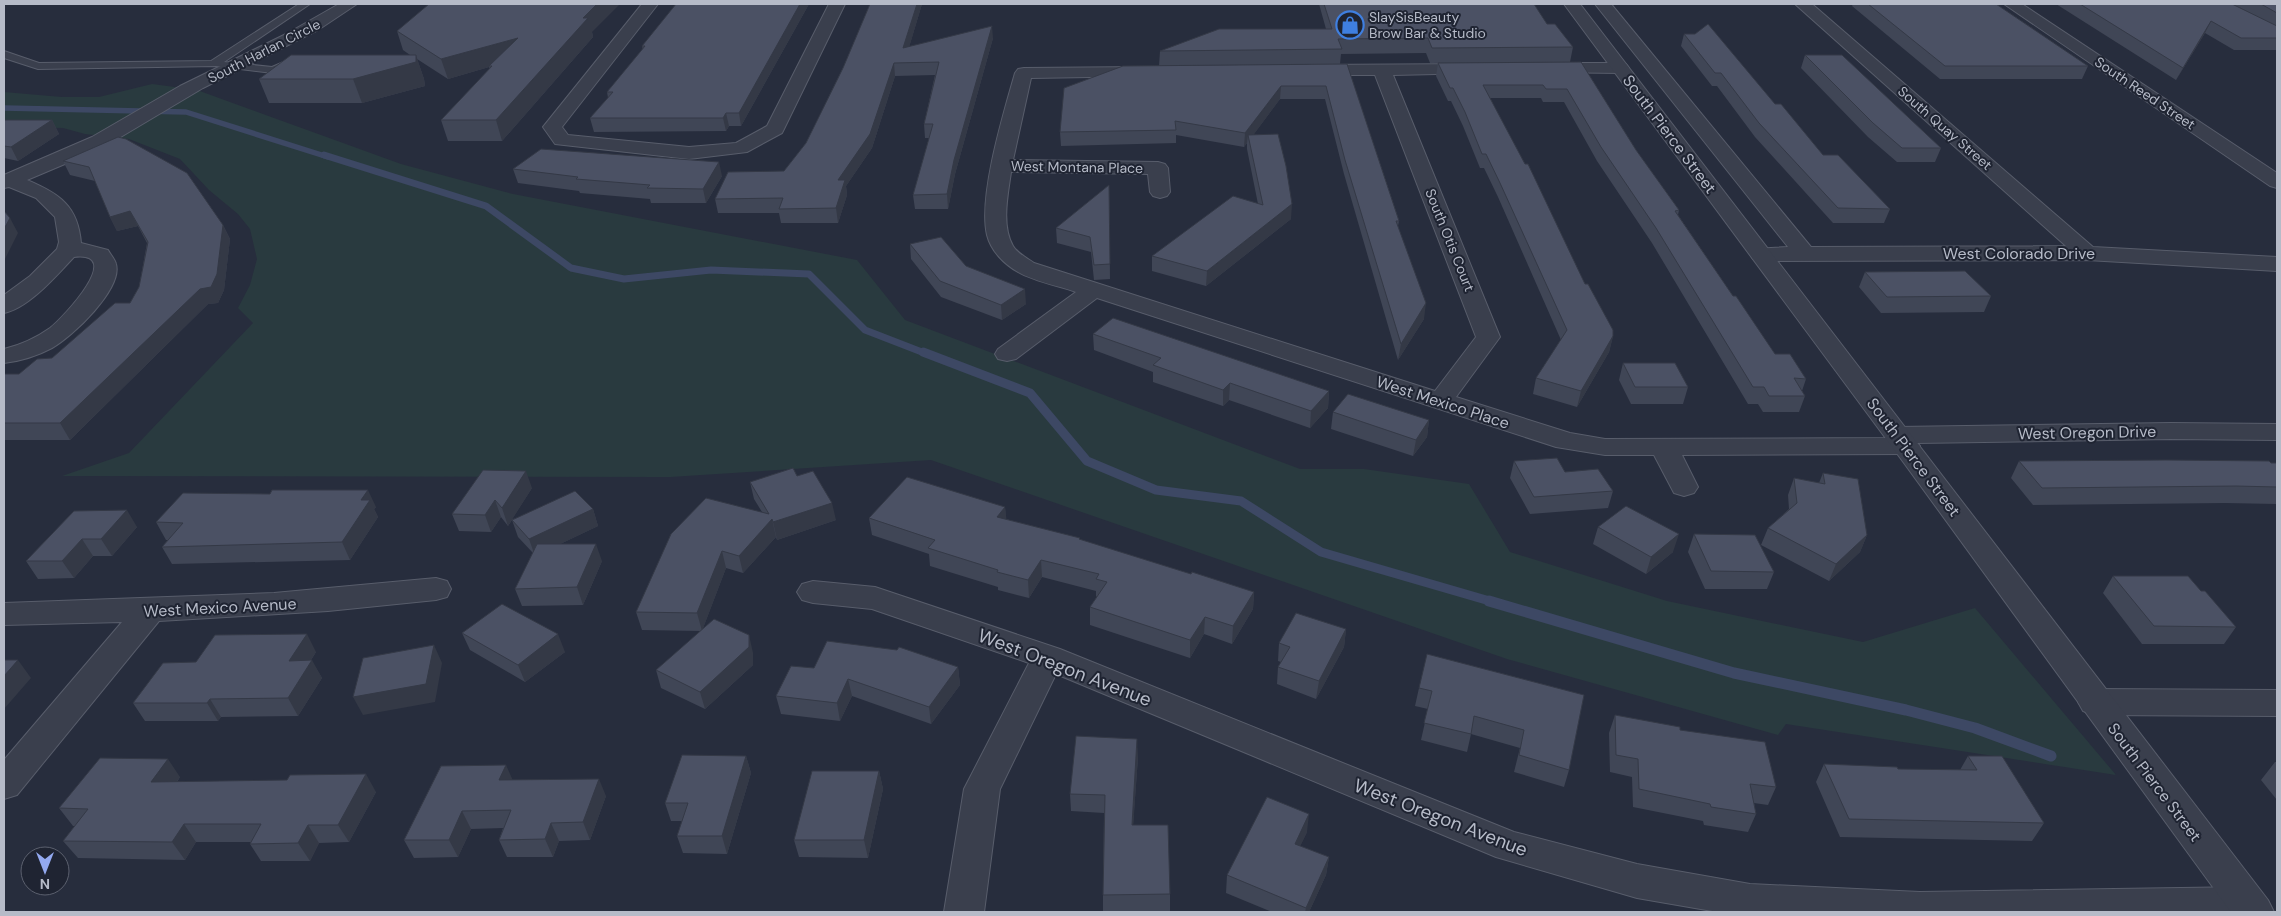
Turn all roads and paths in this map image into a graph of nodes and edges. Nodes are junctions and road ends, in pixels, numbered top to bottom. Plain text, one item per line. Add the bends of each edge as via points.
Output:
1 (305, 4) edge
2 (349, 4) edge
3 (650, 4) edge
4 (837, 4) edge
5 (1572, 4) edge
6 (1603, 4) edge
7 (1803, 4) edge
8 (2012, 4) edge
9 (4, 54) edge
10 (296, 60) edge
11 (213, 64) junction
12 (234, 67) junction
13 (1531, 68) edge
14 (1620, 68) junction
15 (1491, 69) edge
16 (1292, 70) edge
17 (1382, 70) junction
18 (1163, 72) edge
19 (1002, 166) junction
20 (7, 181) edge
21 (2277, 182) edge
22 (1160, 192) dead end
23 (68, 251) junction
24 (1804, 253) junction
25 (2087, 253) junction
26 (1761, 254) junction
27 (2277, 264) edge
28 (1093, 290) junction
29 (4, 306) edge
30 (1007, 354) dead end
31 (4, 356) edge
32 (1441, 400) junction
33 (2277, 432) edge
34 (1902, 440) junction
35 (1664, 447) junction
36 (1684, 487) dead end
37 (436, 589) dead end
38 (813, 592) dead end
39 (149, 611) junction
40 (4, 614) edge
41 (1048, 657) junction
42 (2095, 702) junction
43 (2277, 703) edge
44 (4, 785) edge
45 (2251, 908) edge
46 (964, 912) edge

1 - 11 lane
2 - 12 street, South Harlan Circle via 294,38
3 - 4 street via 552,127 562,140 689,153 740,148 775,130
5 - 14 street, South Pierce Street
6 - 24 street, South Pierce Street
7 - 25 street, South Quay Street
8 - 21 street, South Reed Street
9 - 11 lane via 38,66
10 - 12 lane via 273,70
11 - 12 lane
12 - 20 street, South Harlan Circle via 58,161
13 - 14 street
14 - 26 street, South Pierce Street
15 - 17 street
16 - 17 street
17 - 32 street, South Otis Court via 1488,337
18 - 19 street via 1024,73
19 - 22 street, West Montana Place via 1158,168
19 - 28 street, West Mexico Place via 996,227 1002,247 1026,268
20 - 23 street via 43,194 65,215 70,242
23 - 29 street via 38,281
23 - 31 street via 87,250 104,260 106,270 102,283 62,330 18,354
24 - 25 street, West Colorado Drive
24 - 26 street, West Colorado Drive
25 - 27 street, West Colorado Drive
26 - 34 street, South Pierce Street
28 - 30 street
28 - 32 street, West Mexico Place
32 - 35 street, West Mexico Place via 1566,441 1605,447
33 - 34 street, West Oregon Drive via 2171,431
34 - 35 street, West Mexico Place
34 - 42 street, South Pierce Street
35 - 36 street
37 - 39 street, West Mexico Avenue via 356,599
38 - 41 street, West Oregon Avenue via 875,598
39 - 40 street, West Mexico Avenue
39 - 44 street
41 - 45 street, West Oregon Avenue via 1509,846 1637,881 1750,901 1920,909
41 - 46 street via 982,788
42 - 43 street
42 - 45 street, South Pierce Street

